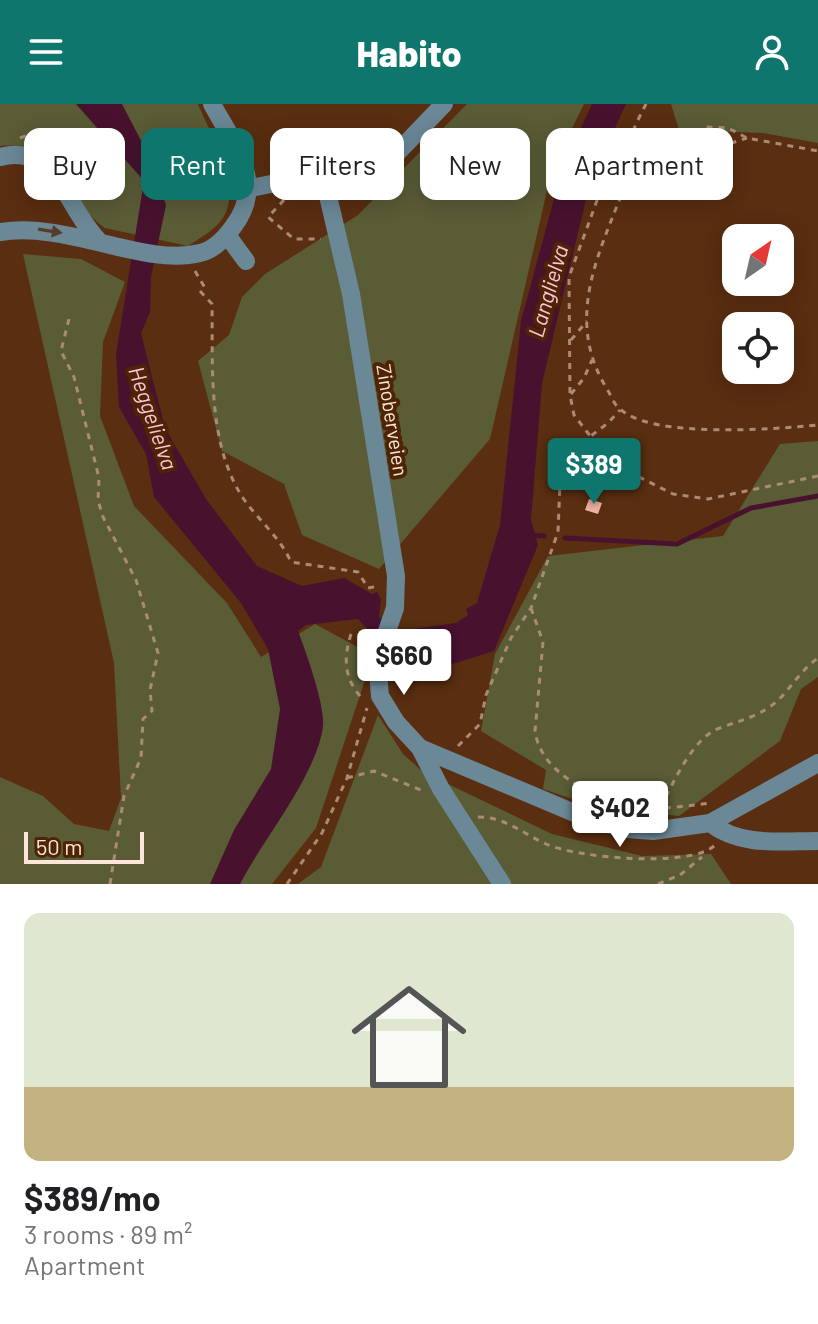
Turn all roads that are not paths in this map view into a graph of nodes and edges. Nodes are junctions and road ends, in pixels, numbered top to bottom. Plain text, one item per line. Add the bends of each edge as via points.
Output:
1 (212, 104) edge
2 (444, 104) edge
3 (228, 128) edge
4 (404, 143) edge
5 (5, 156) edge
6 (248, 200) edge
7 (329, 200) edge
8 (0, 232) edge
9 (227, 235) junction
10 (103, 242) junction
11 (246, 261) dead end
12 (428, 752) junction
13 (818, 763) edge
14 (716, 828) junction
15 (818, 841) edge
16 (502, 884) edge

1 - 3 street
2 - 4 street
5 - 10 street via 33,158 48,167 82,224
6 - 9 street
7 - 12 street, Zinoberveien via 396,576 395,608 376,669 380,696 396,722
8 -> 10 street via 43,230
9 - 10 street via 179,262
9 - 11 street
12 - 14 street via 560,809 628,829
12 - 16 street, Zinoberveien via 441,789
13 - 14 street via 733,810
14 - 15 street via 752,840

